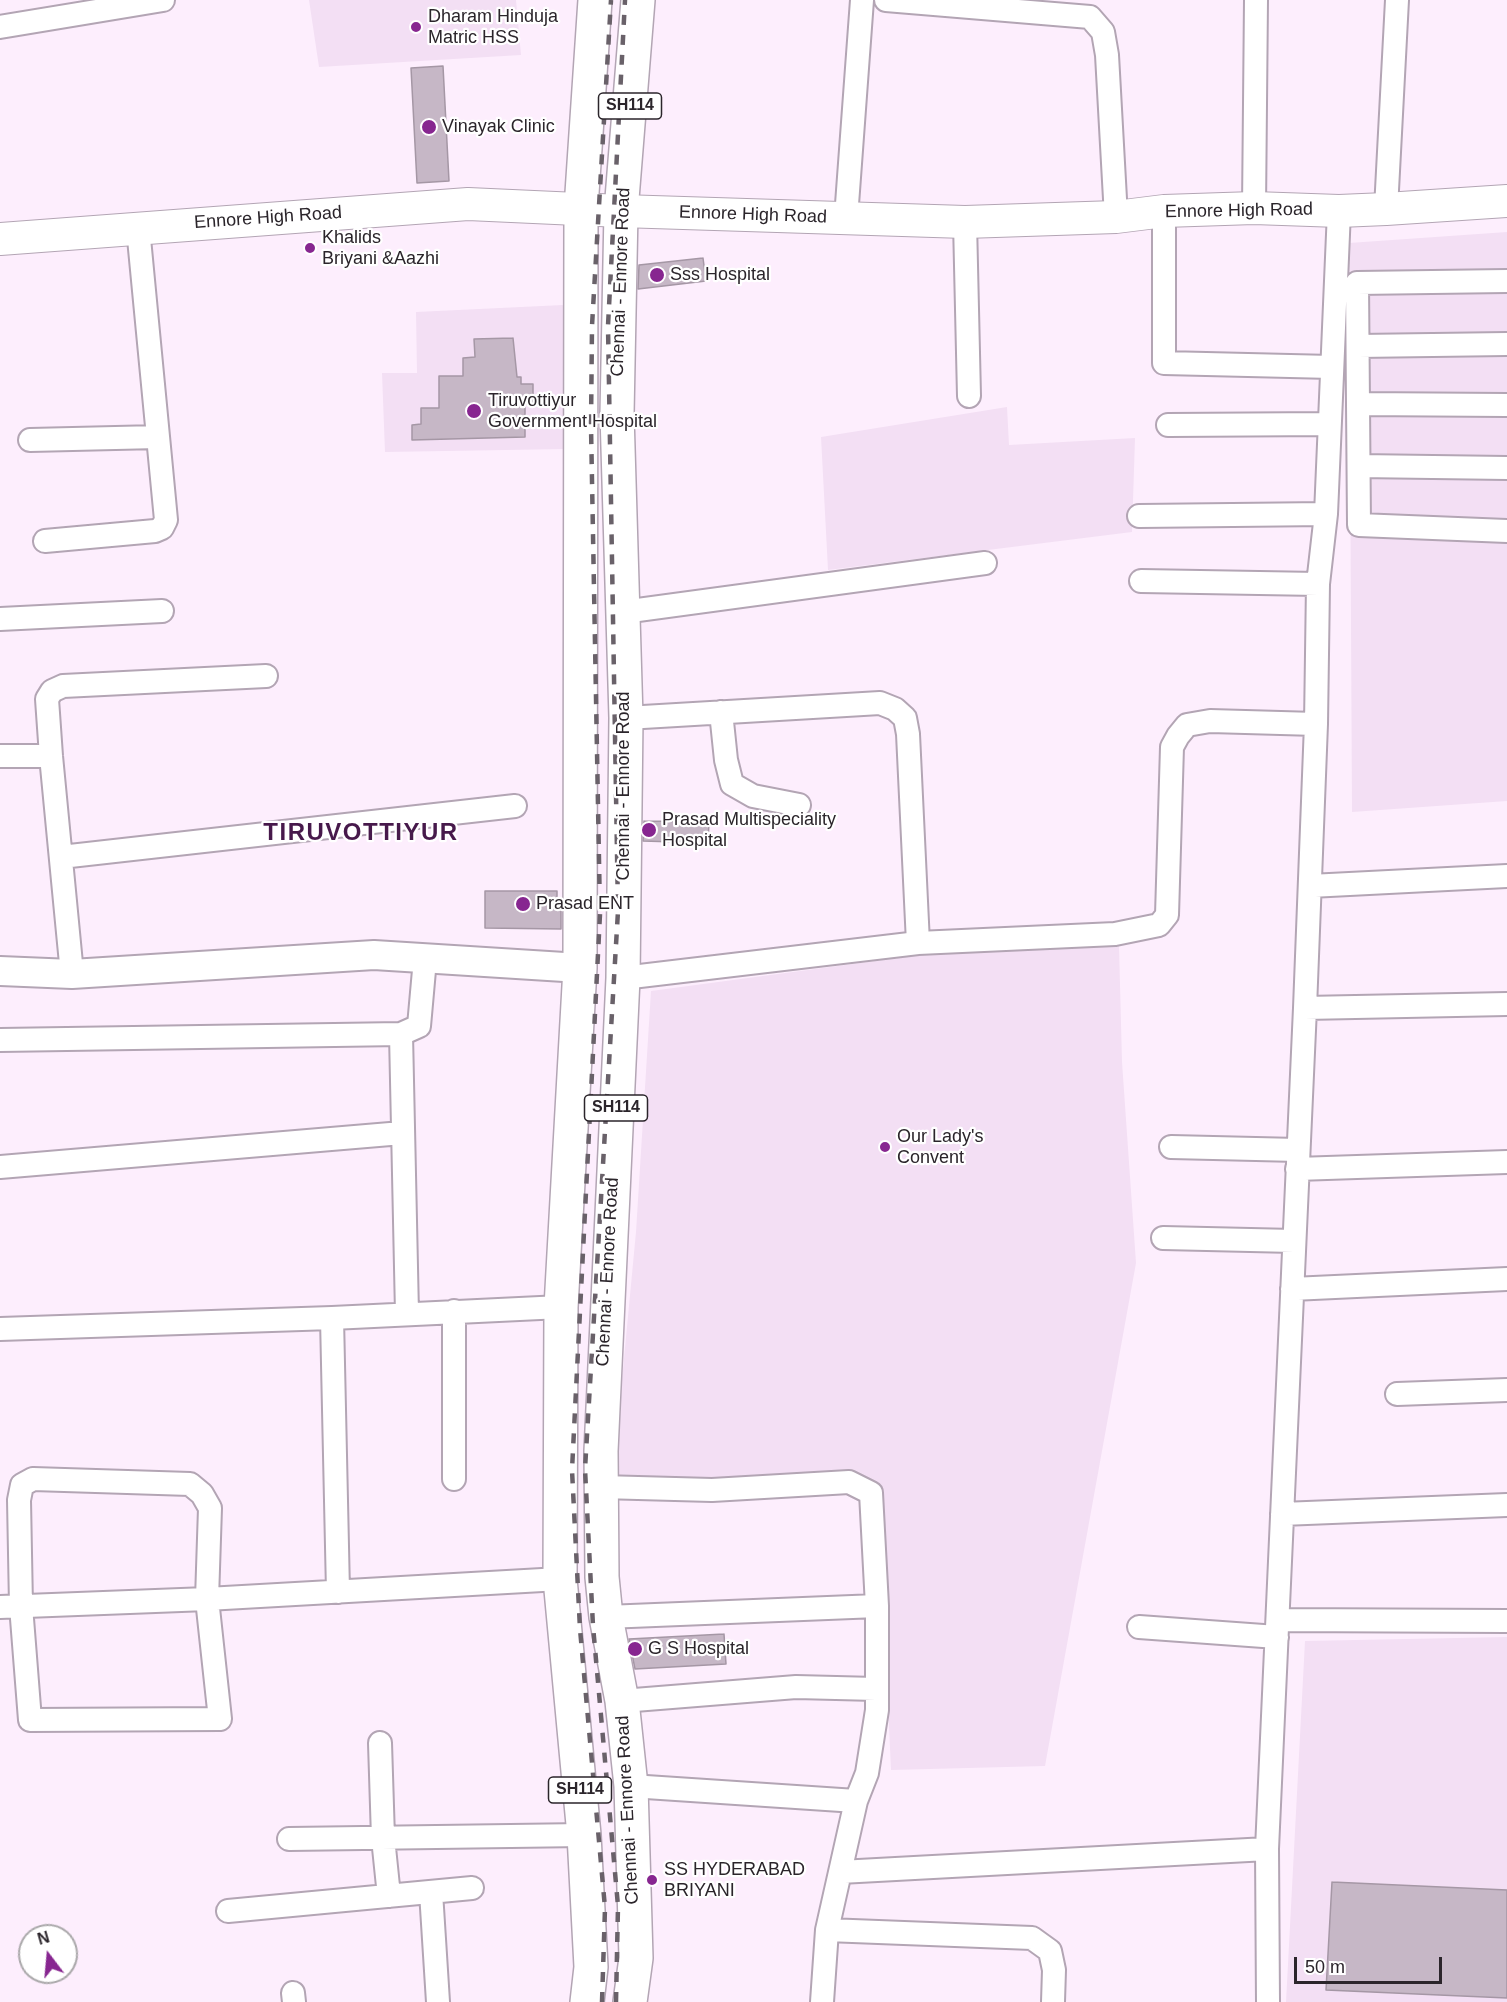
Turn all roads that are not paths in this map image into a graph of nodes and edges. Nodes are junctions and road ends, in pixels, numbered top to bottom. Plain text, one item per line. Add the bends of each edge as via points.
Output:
1 (163, 0) edge
2 (595, 0) edge
3 (638, 0) edge
4 (862, 0) edge
5 (886, 0) edge
6 (1256, 0) edge
7 (1397, 0) edge
8 (0, 27) edge
9 (1507, 201) edge
10 (581, 208) junction
11 (1254, 208) junction
12 (1386, 209) junction
13 (1339, 211) junction
14 (621, 212) junction
15 (1164, 212) junction
16 (1116, 217) junction
17 (846, 218) junction
18 (964, 222) junction
19 (138, 228) junction
20 (0, 239) edge
21 (1507, 281) edge
22 (1507, 344) edge
23 (1358, 346) junction
24 (1332, 367) junction
25 (969, 396) dead end
26 (1358, 404) junction
27 (1507, 405) edge
28 (1329, 424) junction
29 (1168, 425) dead end
30 (158, 437) junction
31 (30, 440) dead end
32 (1359, 466) junction
33 (1507, 468) edge
34 (1326, 514) junction
35 (1139, 516) dead end
36 (1507, 531) edge
37 (45, 541) dead end
38 (985, 563) dead end
39 (1141, 581) dead end
40 (1318, 584) junction
41 (162, 611) dead end
42 (623, 612) junction
43 (0, 619) edge
44 (266, 676) dead end
45 (721, 712) junction
46 (626, 718) junction
47 (1316, 724) junction
48 (0, 756) edge
49 (51, 756) junction
50 (799, 805) dead end
51 (515, 806) dead end
52 (61, 857) junction
53 (1507, 876) edge
54 (1310, 886) junction
55 (918, 943) junction
56 (425, 958) junction
57 (580, 968) junction
58 (0, 971) edge
59 (72, 974) junction
60 (622, 978) junction
61 (1507, 1004) edge
62 (1305, 1008) junction
63 (401, 1034) junction
64 (0, 1040) edge
65 (402, 1132) junction
66 (1171, 1147) dead end
67 (1298, 1159) junction
68 (1507, 1162) edge
69 (0, 1167) edge
70 (1163, 1238) dead end
71 (1294, 1242) junction
72 (1507, 1279) edge
73 (1292, 1289) junction
74 (561, 1307) junction
75 (454, 1311) junction
76 (407, 1314) junction
77 (332, 1318) junction
78 (0, 1329) edge
79 (1507, 1390) edge
80 (1397, 1394) dead end
81 (454, 1479) dead end
82 (602, 1497) junction
83 (1507, 1505) edge
84 (561, 1506) junction
85 (1282, 1514) junction
86 (560, 1579) junction
87 (338, 1592) junction
88 (207, 1599) junction
89 (877, 1606) junction
90 (11, 1607) edge
91 (606, 1617) junction
92 (1507, 1621) edge
93 (1139, 1627) dead end
94 (1278, 1628) junction
95 (876, 1689) junction
96 (622, 1701) junction
97 (380, 1743) dead end
98 (631, 1785) junction
99 (856, 1801) junction
100 (584, 1835) junction
101 (383, 1838) junction
102 (289, 1839) dead end
103 (1267, 1849) junction
104 (840, 1872) junction
105 (472, 1888) dead end
106 (431, 1892) junction
107 (388, 1896) junction
108 (228, 1911) dead end
109 (826, 1930) junction
110 (438, 2002) edge
111 (587, 2002) edge
112 (630, 2002) edge
113 (822, 2002) edge
114 (1053, 2002) edge
115 (1268, 2002) edge

1 - 8 street
2 - 10 main road, Chennai - Ennore Road / SH114
3 - 14 main road, Chennai - Ennore Road / SH114
4 - 17 street
5 - 16 street via 1090,16 1103,33 1107,55
6 - 11 street
7 - 12 street
9 - 12 main road, Ennore High Road
10 - 14 main road, Ennore High Road
10 - 19 main road, Ennore High Road via 468,204
10 - 57 main road, Chennai - Ennore Road / SH114
11 - 13 main road, Ennore High Road
11 - 15 main road, Ennore High Road
12 - 13 main road, Ennore High Road
13 - 24 street
14 - 17 main road, Ennore High Road
14 - 42 main road, Chennai - Ennore Road / SH114 via 617,414
15 - 16 main road, Ennore High Road
15 - 24 street via 1164,363
16 - 18 main road, Ennore High Road
17 - 18 main road, Ennore High Road
18 - 25 street
19 - 20 main road, Ennore High Road
19 - 30 street
21 - 23 street via 1357,283
22 - 23 street
23 - 26 street
24 - 28 street
26 - 27 street
26 - 32 street
28 - 29 street
28 - 34 street
30 - 31 street
30 - 37 street via 166,520 162,528
32 - 33 street
32 - 36 street via 1359,525
34 - 35 street
34 - 40 street
38 - 42 street
39 - 40 street
40 - 47 street
41 - 43 street
42 - 46 main road, Chennai - Ennore Road / SH114
44 - 49 street via 63,687 52,691 47,699
45 - 46 street
45 - 50 street via 732,783 753,796
45 - 55 street via 880,703 905,718 909,734
46 - 60 main road, Chennai - Ennore Road / SH114
47 - 54 street
47 - 55 street via 1210,721 1187,725 1178,736 1172,747 1167,915 1159,925 1115,934
48 - 49 street
49 - 52 street
51 - 52 street
52 - 59 street
53 - 54 street
54 - 62 street
55 - 60 street
56 - 57 street
56 - 59 street via 374,956
56 - 63 street via 419,1026
57 - 74 main road, Chennai - Ennore Road / SH114
58 - 59 street
60 - 82 main road, Chennai - Ennore Road / SH114 via 606,1301
61 - 62 street
62 - 67 street
63 - 64 street
63 - 65 street
65 - 69 street
65 - 76 street
66 - 67 street
67 - 68 street
67 - 71 street
70 - 71 street
71 - 73 street
72 - 73 street
73 - 85 street
74 - 75 street
74 - 84 main road, Chennai - Ennore Road / SH114
75 - 76 street
75 - 81 street
76 - 77 street
77 - 78 street
77 - 87 street
79 - 80 street
82 - 84 main road
82 - 89 street via 849,1482 871,1493
82 - 91 main road, Chennai - Ennore Road / SH114
83 - 85 street
84 - 86 main road, Chennai - Ennore Road / SH114
85 - 94 street
86 - 87 street
86 - 100 main road, Chennai - Ennore Road / SH114
87 - 88 street
88 - 90 street
88 - 90 street via 210,1508 190,1484 33,1479 22,1485 19,1500
88 - 90 street via 220,1719 30,1720
89 - 91 street
89 - 95 street
91 - 96 main road, Chennai - Ennore Road / SH114
92 - 94 street
93 - 94 street
94 - 103 street
95 - 96 street via 796,1687
95 - 99 street via 877,1710 867,1773
96 - 98 main road, Chennai - Ennore Road / SH114
97 - 101 street
98 - 99 street
98 - 112 main road, Chennai - Ennore Road / SH114 via 636,1958
99 - 104 street
100 - 101 street
100 - 111 main road, Chennai - Ennore Road / SH114 via 591,1967
101 - 102 street
101 - 107 street
103 - 104 street
103 - 115 street
104 - 109 street
105 - 106 street
106 - 107 street
106 - 110 street
107 - 108 street
109 - 113 street
109 - 114 street via 1032,1938 1050,1951

